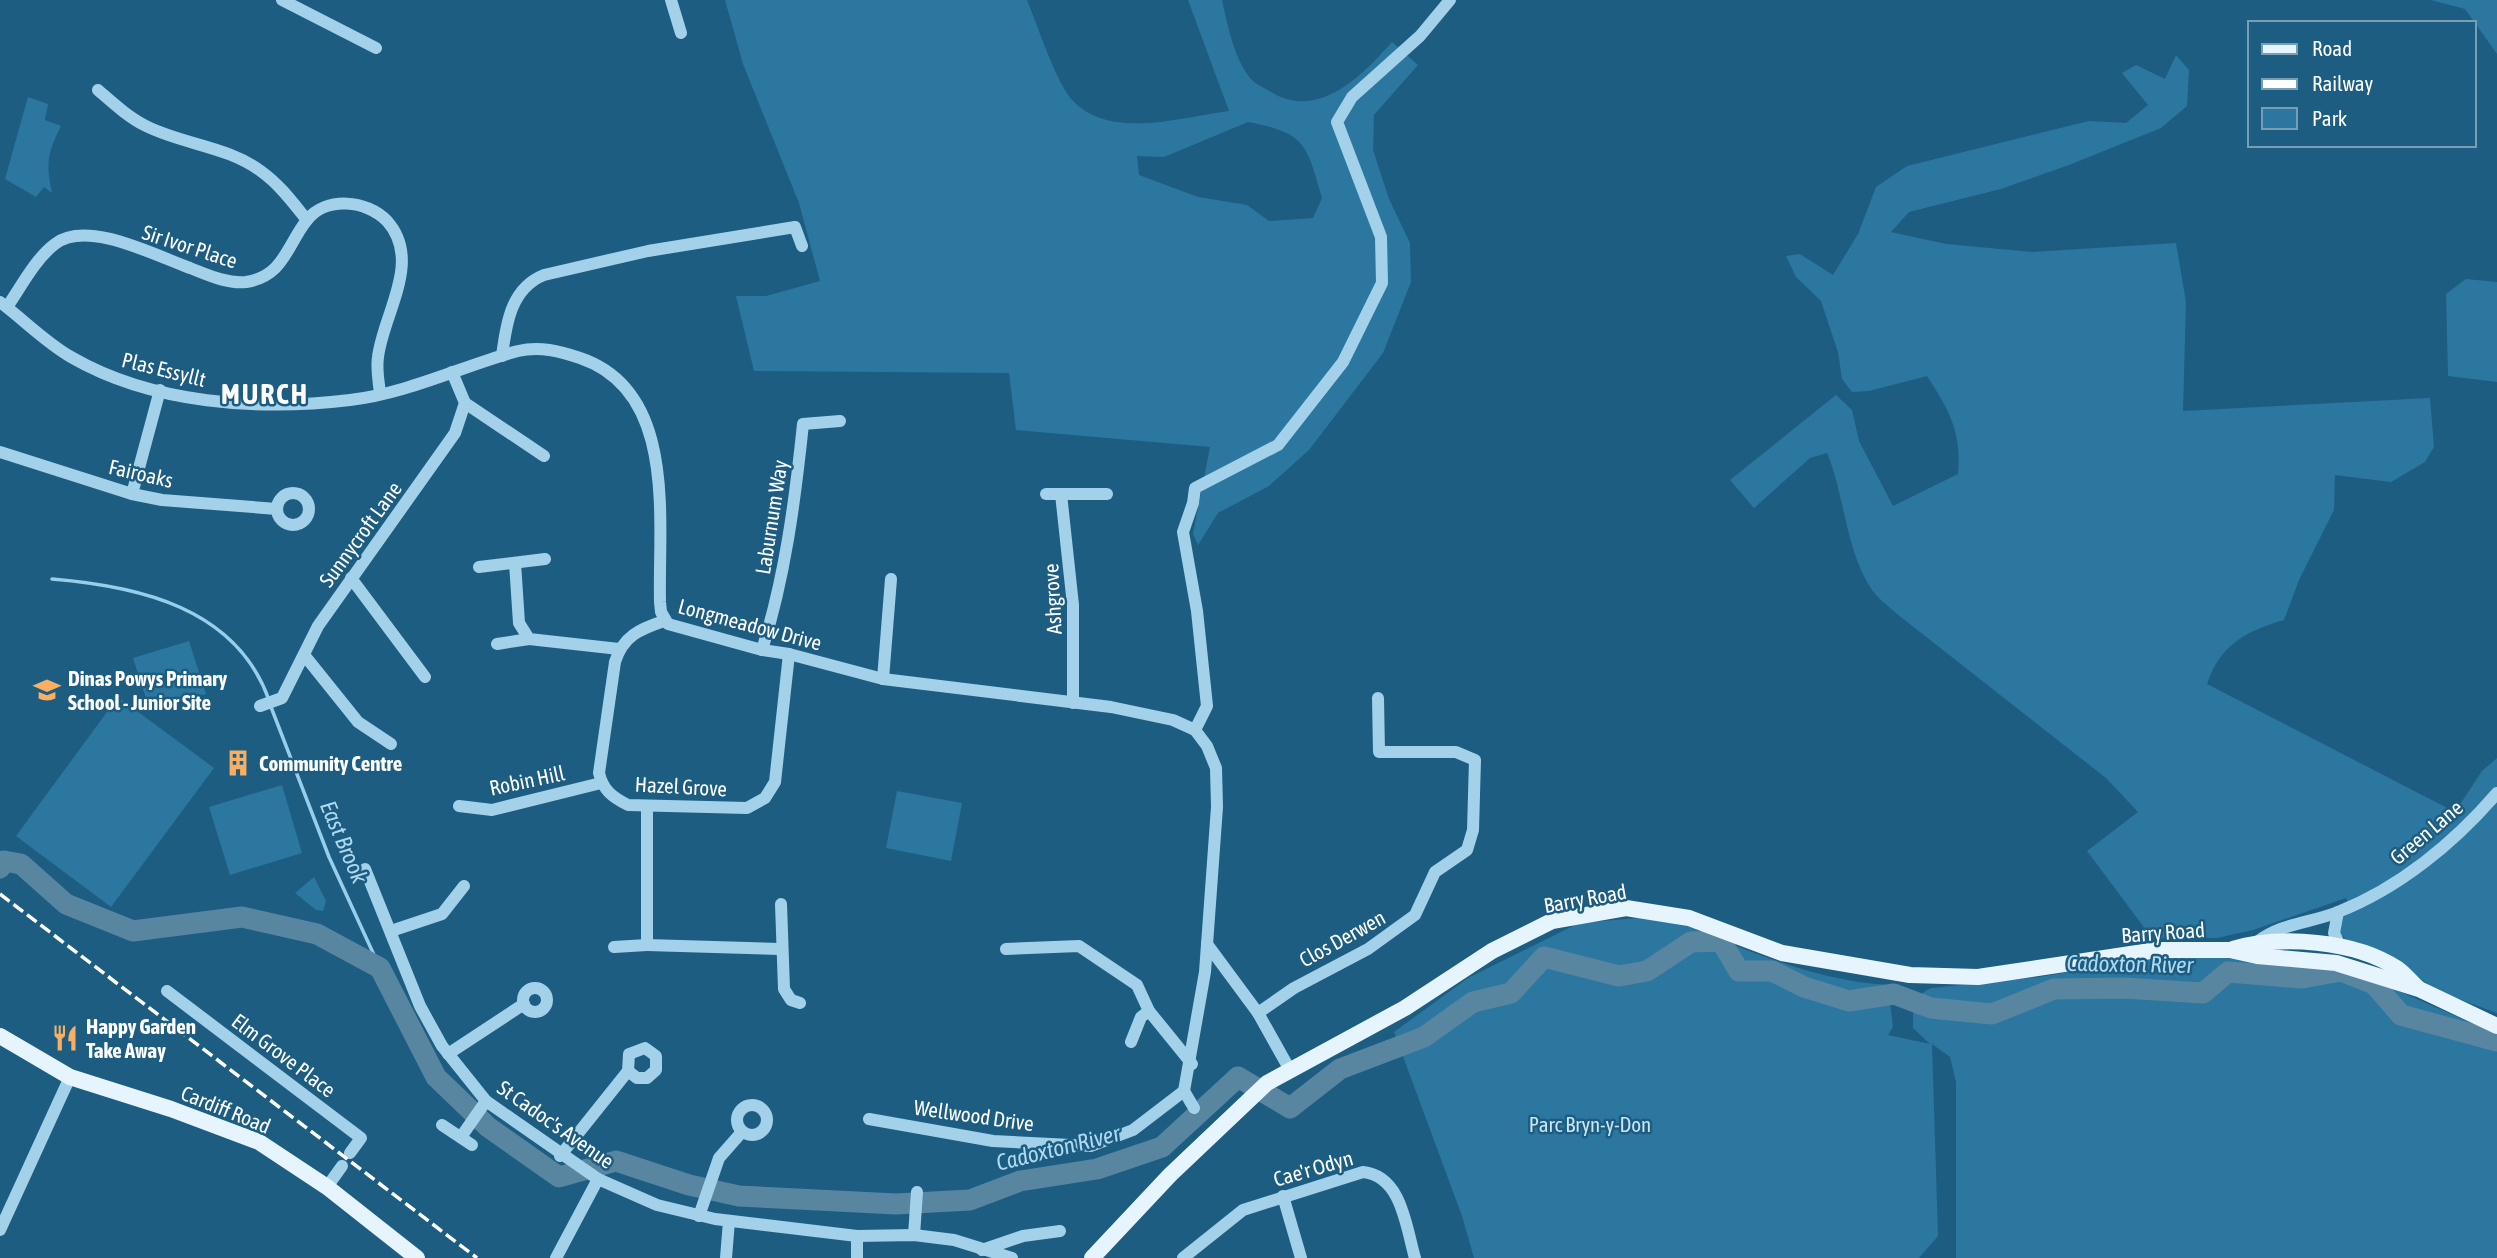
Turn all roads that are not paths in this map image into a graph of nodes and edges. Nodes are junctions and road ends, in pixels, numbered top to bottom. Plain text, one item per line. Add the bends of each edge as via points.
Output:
1 (282, 0) edge
2 (671, 0) edge
3 (1450, 0) edge
4 (681, 33) dead end
5 (376, 48) dead end
6 (98, 90) dead end
7 (307, 220) junction
8 (802, 246) dead end
9 (3, 304) edge
10 (502, 356) junction
11 (452, 372) junction
12 (160, 390) junction
13 (380, 394) junction
14 (465, 403) junction
15 (840, 421) dead end
16 (0, 452) edge
17 (544, 456) dead end
18 (132, 494) junction
19 (1046, 494) dead end
20 (1061, 494) junction
21 (1107, 494) dead end
22 (277, 509) dead end
23 (545, 559) dead end
24 (515, 563) junction
25 (479, 567) dead end
26 (351, 578) junction
27 (891, 579) dead end
28 (664, 621) junction
29 (528, 639) junction
30 (497, 644) dead end
31 (619, 649) junction
32 (762, 650) junction
33 (789, 654) junction
34 (305, 656) junction
35 (425, 677) dead end
36 (883, 679) junction
37 (1378, 698) dead end
38 (1073, 703) junction
39 (260, 706) dead end
40 (1195, 730) junction
41 (391, 744) dead end
42 (601, 783) junction
43 (2497, 793) edge
44 (459, 806) dead end
45 (647, 807) junction
46 (365, 869) dead end
47 (464, 886) dead end
48 (781, 904) dead end
49 (2338, 912) junction
50 (2299, 922) junction
51 (391, 931) junction
52 (2257, 942) junction
53 (2298, 942) junction
54 (1207, 944) junction
55 (647, 945) junction
56 (614, 947) dead end
57 (2341, 948) junction
58 (780, 949) junction
59 (1006, 949) dead end
60 (2230, 950) junction
61 (2307, 959) junction
62 (2419, 989) junction
63 (167, 991) dead end
64 (800, 1003) dead end
65 (524, 1004) dead end
66 (1149, 1011) junction
67 (1258, 1013) junction
68 (2497, 1026) edge
69 (0, 1035) edge
70 (1131, 1042) dead end
71 (448, 1054) junction
72 (1192, 1064) junction
73 (1290, 1069) junction
74 (628, 1071) dead end
75 (70, 1077) junction
76 (1185, 1091) junction
77 (482, 1106) junction
78 (1194, 1108) dead end
79 (869, 1119) dead end
80 (442, 1125) dead end
81 (741, 1133) dead end
82 (461, 1137) junction
83 (472, 1145) dead end
84 (350, 1153) dead end
85 (560, 1156) junction
86 (342, 1166) dead end
87 (598, 1180) junction
88 (327, 1187) junction
89 (917, 1192) dead end
90 (1283, 1196) junction
91 (699, 1216) junction
92 (729, 1221) junction
93 (1, 1222) edge
94 (1060, 1231) dead end
95 (914, 1235) junction
96 (857, 1236) junction
97 (981, 1254) edge
98 (417, 1258) edge
99 (556, 1258) edge
100 (726, 1258) edge
101 (857, 1258) edge
102 (1012, 1258) edge
103 (1093, 1258) edge
104 (1183, 1258) edge
105 (1301, 1258) edge
106 (1415, 1258) edge

1 - 5 street
2 - 4 street
3 - 40 street via 1420,36 1352,97 1337,122 1381,237 1382,283 1343,362 1278,445 1195,488 1183,541 1206,673 1207,706
6 - 7 street via 146,126 228,153 262,172
7 - 9 street, Sir Ivor Place via 280,266 260,278 236,282 100,236 76,236 52,247
7 - 13 street via 323,209 350,203 380,215 396,234 401,246 400,277 378,357
8 - 10 street via 795,227 648,251 544,275 516,298
9 - 12 street, Plas Essyllt via 74,359
10 - 11 street, Plas Essyllt
10 - 28 street, Longmeadow Drive via 551,349 577,357 613,377 636,403 656,454
11 - 13 street, Plas Essyllt
11 - 14 street
12 - 13 street, Plas Essyllt via 211,401 268,405
12 - 18 street
14 - 17 street
14 - 26 street, Sunnycroft Lane via 455,433
15 - 32 street, Laburnum Way via 803,424 779,591
16 - 18 street, Fairoaks
18 - 22 street, Fairoaks
19 - 20 street
20 - 21 street
20 - 38 street, Ashgrove via 1073,605
23 - 24 street
24 - 25 street
24 - 29 street via 519,623
26 - 34 street, Sunnycroft Lane via 318,626
26 - 35 street
27 - 36 street
28 - 31 street via 638,631
28 - 32 street, Longmeadow Drive
29 - 30 street
29 - 31 street
31 - 42 street via 600,762
32 - 33 street, Longmeadow Drive
33 - 36 street, Longmeadow Drive
33 - 45 street, Hazel Grove via 775,782 765,798 747,808
34 - 39 street, Sunnycroft Lane via 282,698
34 - 41 street via 358,723
36 - 38 street, Longmeadow Drive
37 - 67 street, Clos Derwen via 1379,752 1456,752 1475,760 1473,830 1466,850 1435,872 1415,915 1400,929
38 - 40 street, Longmeadow Drive via 1173,720
40 - 54 street via 1212,755 1217,786
42 - 44 street, Robin Hill via 492,810
42 - 45 street, Hazel Grove via 615,799
43 - 49 street, Green Lane via 2412,872
45 - 55 street
46 - 51 street, St Cadoc's Avenue
47 - 51 street via 442,914
48 - 58 street
49 - 50 street, Green Lane
49 - 57 street via 2334,933
50 - 52 street, Green Lane
50 - 53 street
51 - 71 street, St Cadoc's Avenue via 429,1025
52 - 53 main road, Barry Road
52 - 60 main road, Barry Road
53 - 57 main road, Barry Road
53 - 61 street
54 - 67 street
54 - 72 street
55 - 56 street
55 - 58 street
57 - 62 main road, Barry Road via 2398,969
58 - 64 street via 784,992
59 - 66 street via 1079,946 1137,985
60 - 61 main road, Barry Road
60 - 73 main road, Barry Road via 2157,950 1978,977 1910,975 1782,953 1689,918 1626,908 1552,920 1492,950 1405,1008
61 - 62 main road, Barry Road via 2336,963
62 - 68 main road, Barry Road
63 - 84 street, Elm Grove Place via 361,1138
65 - 71 street
66 - 70 street via 1141,1017
66 - 72 street
67 - 73 street
69 - 75 main road, Cardiff Road
71 - 77 street, St Cadoc's Avenue
72 - 76 street
73 - 103 main road, Barry Road via 1252,1096
74 - 85 street
75 - 88 main road, Cardiff Road via 258,1142
75 - 93 street
76 - 78 street
76 - 79 street, Wellwood Drive via 1133,1130 1091,1146 993,1141
77 - 82 street
77 - 85 street, St Cadoc's Avenue
80 - 82 street
81 - 91 street via 719,1158
82 - 83 street
85 - 87 street, St Cadoc's Avenue
86 - 88 street
87 - 91 street, St Cadoc's Avenue via 657,1205
87 - 99 street
88 - 98 main road, Cardiff Road
89 - 95 street
90 - 104 street, Cae'r Odyn via 1238,1213
90 - 105 street
90 - 106 street, Cae'r Odyn via 1353,1173 1381,1177 1394,1190
91 - 92 street, St Cadoc's Avenue
92 - 96 street, St Cadoc's Avenue
92 - 100 street
94 - 97 street via 1023,1236
95 - 96 street, St Cadoc's Avenue
95 - 97 street, St Cadoc's Avenue via 954,1240
96 - 101 street
97 - 102 street, St Cadoc's Avenue

